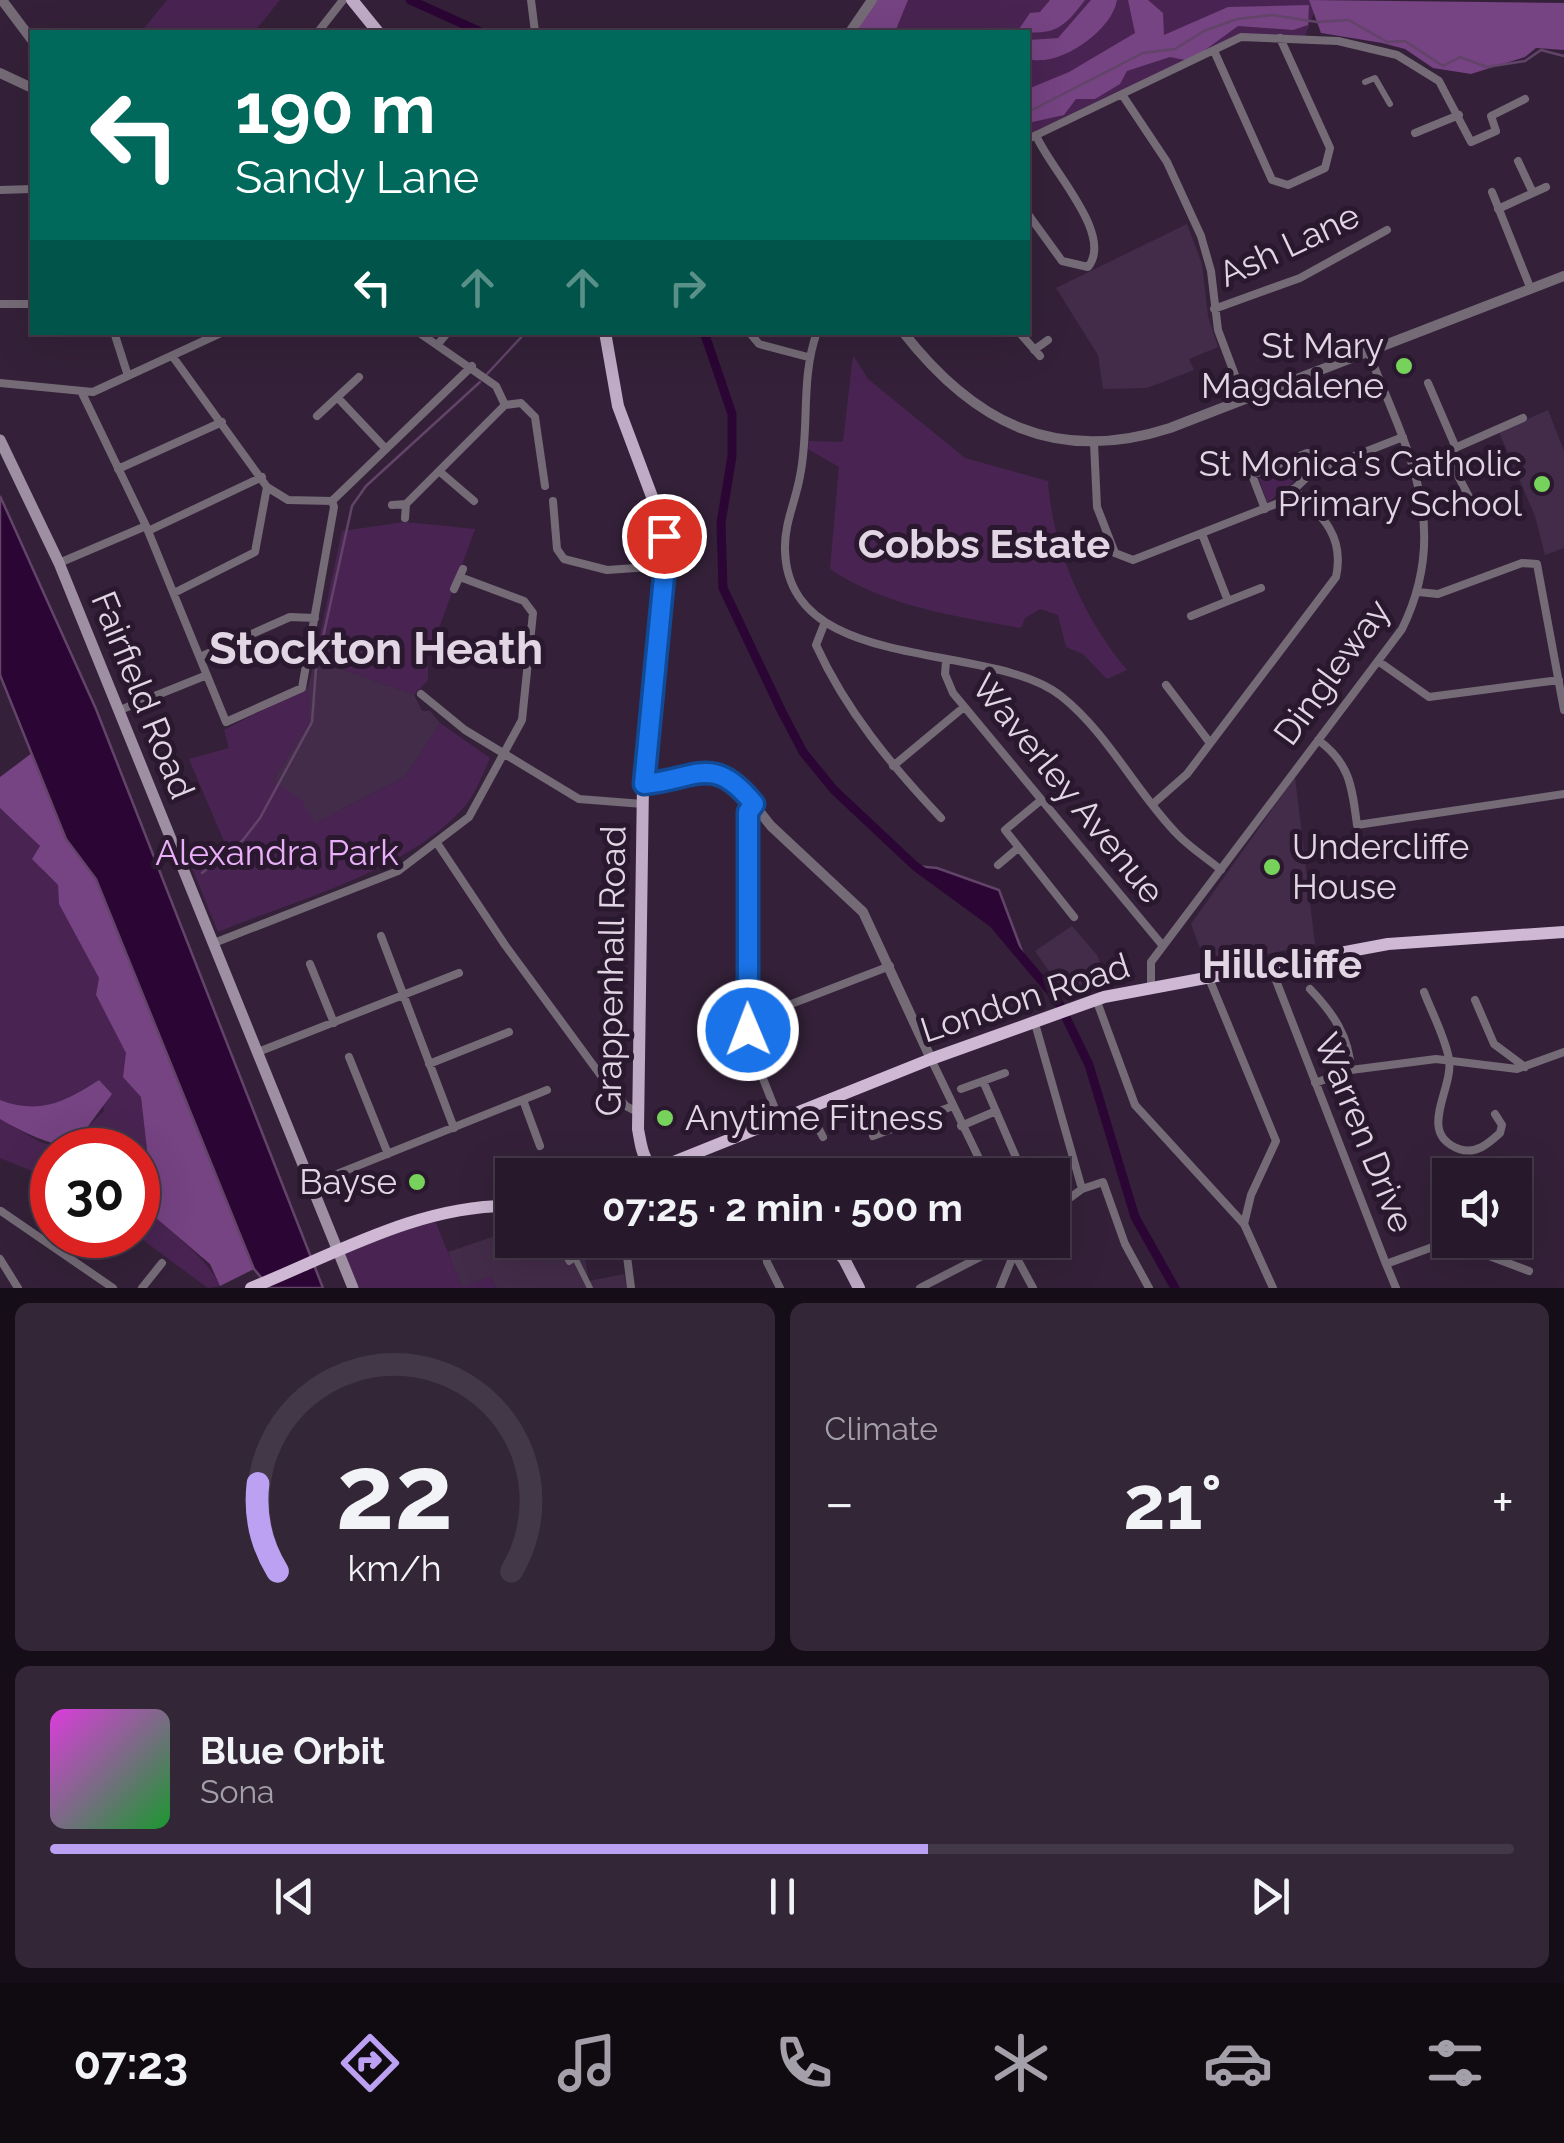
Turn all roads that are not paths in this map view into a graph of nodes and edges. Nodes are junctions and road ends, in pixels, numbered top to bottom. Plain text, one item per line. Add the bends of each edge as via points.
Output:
1 (2, 0) edge
2 (343, 0) edge
3 (352, 0) edge
4 (531, 0) edge
5 (872, 0) edge
6 (320, 30) edge
7 (376, 30) edge
8 (535, 30) edge
9 (851, 30) edge
10 (30, 37) edge
11 (1280, 38) junction
12 (1215, 52) junction
13 (0, 73) edge
14 (1364, 82) dead end
15 (30, 87) edge
16 (1123, 96) junction
17 (1525, 99) dead end
18 (1390, 104) dead end
19 (1459, 115) junction
20 (1415, 134) dead end
21 (1032, 137) edge
22 (1518, 161) dead end
23 (1546, 188) dead end
24 (30, 189) edge
25 (0, 190) edge
26 (1492, 192) dead end
27 (1533, 194) junction
28 (1498, 209) junction
29 (1030, 217) edge
30 (1388, 230) dead end
31 (1564, 276) edge
32 (1530, 287) junction
33 (0, 304) edge
34 (30, 304) edge
35 (1214, 309) junction
36 (115, 335) edge
37 (218, 335) edge
38 (423, 335) edge
39 (446, 335) edge
40 (605, 335) edge
41 (751, 335) edge
42 (816, 335) edge
43 (905, 335) edge
44 (1022, 335) edge
45 (1048, 340) dead end
46 (438, 344) junction
47 (1368, 351) junction
48 (173, 357) junction
49 (808, 357) junction
50 (472, 366) junction
51 (128, 376) junction
52 (359, 377) dead end
53 (1428, 382) dead end
54 (0, 383) edge
55 (82, 392) junction
56 (338, 398) junction
57 (1244, 399) junction
58 (505, 405) junction
59 (318, 416) dead end
60 (1523, 418) dead end
61 (222, 422) junction
62 (1403, 437) junction
63 (0, 440) edge
64 (1094, 444) junction
65 (386, 448) junction
66 (1456, 448) junction
67 (1446, 453) junction
68 (1414, 466) junction
69 (118, 468) junction
70 (1320, 468) junction
71 (439, 471) junction
72 (262, 478) junction
73 (545, 486) dead end
74 (267, 488) junction
75 (1293, 489) junction
76 (332, 500) junction
77 (474, 501) dead end
78 (553, 501) dead end
79 (392, 504) dead end
80 (406, 504) junction
81 (1264, 509) junction
82 (1476, 510) dead end
83 (405, 518) dead end
84 (147, 529) junction
85 (1202, 534) junction
86 (59, 563) junction
87 (665, 566) junction
88 (1261, 588) dead end
89 (454, 589) dead end
90 (1418, 592) junction
91 (174, 593) junction
92 (1228, 601) junction
93 (1192, 616) dead end
94 (315, 618) junction
95 (824, 622) junction
96 (200, 657) junction
97 (946, 661) junction
98 (1378, 661) junction
99 (207, 676) junction
100 (1559, 680) junction
101 (1166, 685) dead end
102 (421, 694) dead end
103 (964, 707) junction
104 (120, 710) junction
105 (1564, 710) edge
106 (1318, 740) junction
107 (1210, 742) junction
108 (505, 754) junction
109 (893, 766) junction
110 (644, 784) junction
111 (1564, 794) edge
112 (1040, 801) junction
113 (1154, 803) junction
114 (642, 804) junction
115 (754, 804) junction
116 (941, 818) dead end
117 (437, 843) junction
118 (1018, 848) junction
119 (998, 865) dead end
120 (1221, 870) junction
121 (1074, 917) dead end
122 (1564, 932) edge
123 (382, 936) dead end
124 (214, 944) junction
125 (1163, 946) junction
126 (310, 964) dead end
127 (1270, 965) junction
128 (890, 966) junction
129 (458, 973) dead end
130 (1208, 976) junction
131 (1151, 988) junction
132 (1310, 990) dead end
133 (1425, 992) dead end
134 (402, 996) junction
135 (1096, 999) junction
136 (1475, 1000) dead end
137 (1034, 1020) junction
138 (747, 1021) junction
139 (334, 1023) junction
140 (509, 1032) dead end
141 (258, 1052) junction
142 (1564, 1052) edge
143 (349, 1057) dead end
144 (931, 1059) junction
145 (1449, 1060) junction
146 (429, 1064) junction
147 (1525, 1066) junction
148 (1351, 1070) junction
149 (1004, 1073) dead end
150 (984, 1081) junction
151 (1314, 1083) junction
152 (962, 1089) dead end
153 (547, 1090) dead end
154 (523, 1100) junction
155 (953, 1106) junction
156 (808, 1108) junction
157 (996, 1111) junction
158 (638, 1112) junction
159 (1495, 1114) dead end
160 (779, 1119) junction
161 (962, 1126) junction
162 (454, 1128) junction
163 (873, 1136) dead end
164 (823, 1137) dead end
165 (540, 1146) dead end
166 (388, 1154) junction
167 (654, 1158) edge
168 (692, 1158) edge
169 (979, 1158) edge
170 (1016, 1158) edge
171 (312, 1184) junction
172 (1082, 1189) junction
173 (1070, 1198) edge
174 (495, 1208) edge
175 (1, 1211) edge
176 (1244, 1224) junction
177 (340, 1252) junction
178 (576, 1258) edge
179 (627, 1258) edge
180 (766, 1258) edge
181 (977, 1258) edge
182 (1012, 1258) edge
183 (1014, 1258) edge
184 (0, 1259) edge
185 (844, 1259) edge
186 (162, 1263) dead end
187 (1386, 1264) junction
188 (1529, 1271) dead end
189 (18, 1288) edge
190 (113, 1288) edge
191 (142, 1288) edge
192 (252, 1288) edge
193 (353, 1288) edge
194 (590, 1288) edge
195 (630, 1288) edge
196 (780, 1288) edge
197 (858, 1288) edge
198 (920, 1288) edge
199 (1000, 1288) edge
200 (1033, 1288) edge
201 (1149, 1288) edge
202 (1273, 1288) edge
203 (1396, 1288) edge

1 - 10 street
2 - 6 street
3 - 7 main road
4 - 8 street
5 - 9 street
11 - 12 street via 1240,37
11 - 12 street via 1330,148 1325,168 1288,185 1272,180
11 - 19 street via 1388,51 1439,81
12 - 16 street
13 - 15 street
14 - 18 street via 1376,78
16 - 21 street
16 - 35 street via 1160,150 1194,220 1212,271
17 - 19 street via 1490,116 1496,131 1471,142
19 - 20 street
21 - 29 street via 1068,184 1096,257 1088,266 1062,261
22 - 27 street
23 - 27 street
24 - 25 street
26 - 28 street
27 - 28 street
28 - 32 street
30 - 35 street, Ash Lane via 1300,278
31 - 32 street
32 - 47 street
33 - 34 street
35 - 57 street
36 - 51 street
37 - 48 street
38 - 46 street
39 - 46 street
40 - 87 main road, Grappenhall Road via 618,406 662,523
41 - 49 street via 759,344
42 - 49 street
43 - 64 street via 940,377 980,409 1028,432
44 - 45 street via 1037,353
46 - 50 street
47 - 57 street
47 - 62 street, Dingleway
48 - 51 street
48 - 61 street
49 - 95 street via 803,459 784,556 796,592
50 - 58 street via 496,386
50 - 65 street
51 - 55 street
52 - 56 street
53 - 66 street
54 - 55 street
55 - 69 street
56 - 59 street
56 - 65 street
57 - 64 street via 1150,435
58 - 71 street
58 - 73 street via 521,402 535,417
60 - 66 street
61 - 69 street
61 - 72 street
62 - 68 street, Dingleway
62 - 70 street
63 - 86 main road, Fairfield Road
64 - 85 street via 1097,507 1122,559
65 - 76 street
66 - 67 street
67 - 68 street
67 - 82 street
68 - 90 street, Dingleway via 1427,542
69 - 84 street
70 - 75 street
70 - 81 street via 1316,455 1306,453 1252,476
71 - 77 street
71 - 80 street
72 - 74 street
72 - 84 street
74 - 76 street via 288,500
74 - 91 street via 255,552
75 - 81 street
75 - 107 street via 1337,540 1336,578
76 - 94 street
78 - 87 street via 564,560 607,570
79 - 80 street
80 - 83 street
81 - 85 street
84 - 86 street
84 - 91 street
85 - 92 street
86 - 104 main road, Fairfield Road
87 - 110 main road, Grappenhall Road
88 - 92 street
89 - 108 street via 461,573 532,610 522,720
90 - 98 street, Dingleway via 1402,630
90 - 100 street via 1438,594 1535,563
91 - 96 street
92 - 93 street
94 - 96 street via 290,617
94 - 99 street via 302,688 226,722
95 - 97 street via 867,641
95 - 109 street via 816,636 822,658
96 - 99 street
97 - 103 street, Waverley Avenue via 946,682
97 - 113 street via 1012,671 1060,696
98 - 100 street via 1429,697
98 - 106 street, Dingleway
99 - 104 street
100 - 105 street
101 - 107 street
102 - 108 street
103 - 109 street
103 - 112 street, Waverley Avenue
104 - 124 main road, Fairfield Road
106 - 111 street via 1347,768 1357,824
106 - 120 street, Dingleway
107 - 113 street
108 - 114 street via 579,799
108 - 117 street via 470,818
109 - 116 street
110 - 114 main road, Grappenhall Road
110 - 115 street via 716,772
112 - 118 street via 1004,830
112 - 125 street, Waverley Avenue
113 - 120 street via 1178,836
114 - 158 main road, Grappenhall Road
115 - 128 street via 856,904
115 - 138 street via 748,812
117 - 124 street via 392,874
117 - 158 street via 610,1088
118 - 119 street
118 - 121 street
120 - 125 street, Dingleway
122 - 127 highway, London Road via 1446,936
123 - 134 street
124 - 141 main road, Fairfield Road
125 - 131 street, Dingleway via 1151,962
126 - 139 street
127 - 130 highway, London Road
127 - 151 street, Warren Drive
128 - 138 street
128 - 144 street
129 - 134 street
130 - 131 highway, London Road
130 - 176 street via 1276,1141
131 - 135 highway, London Road
132 - 148 street via 1328,1006 1348,1043
133 - 145 street
134 - 139 street
134 - 146 street
135 - 137 highway, London Road
135 - 176 street via 1134,1105
136 - 147 street via 1494,1044
137 - 144 highway, London Road
137 - 172 street
138 - 160 street
139 - 141 street
140 - 146 street
141 - 171 main road, Fairfield Road
142 - 147 street
143 - 166 street
144 - 155 street
144 - 156 highway, London Road
145 - 147 street
145 - 148 street
145 - 159 street via 1438,1115 1444,1140 1478,1150 1500,1132
146 - 162 street
148 - 151 street
149 - 150 street
150 - 152 street
150 - 157 street
151 - 187 street, Warren Drive
153 - 154 street
154 - 162 street
154 - 165 street
155 - 161 street
155 - 163 street
156 - 160 highway, London Road
156 - 164 street
157 - 161 street
157 - 170 street
158 - 167 main road, Grappenhall Road via 640,1140
160 - 168 highway, London Road
161 - 169 street
162 - 166 street
166 - 171 street
171 - 177 main road, Fairfield Road
172 - 173 street
172 - 201 street via 1103,1182 1124,1244
174 - 177 highway via 444,1212
175 - 190 street
176 - 202 street
177 - 192 highway
177 - 193 main road, Fairfield Road
178 - 194 street
179 - 195 street
180 - 196 street
181 - 198 street
182 - 199 street
183 - 200 street
184 - 189 street
185 - 197 main road
186 - 191 street
187 - 188 street via 1453,1241
187 - 203 street, Warren Drive

